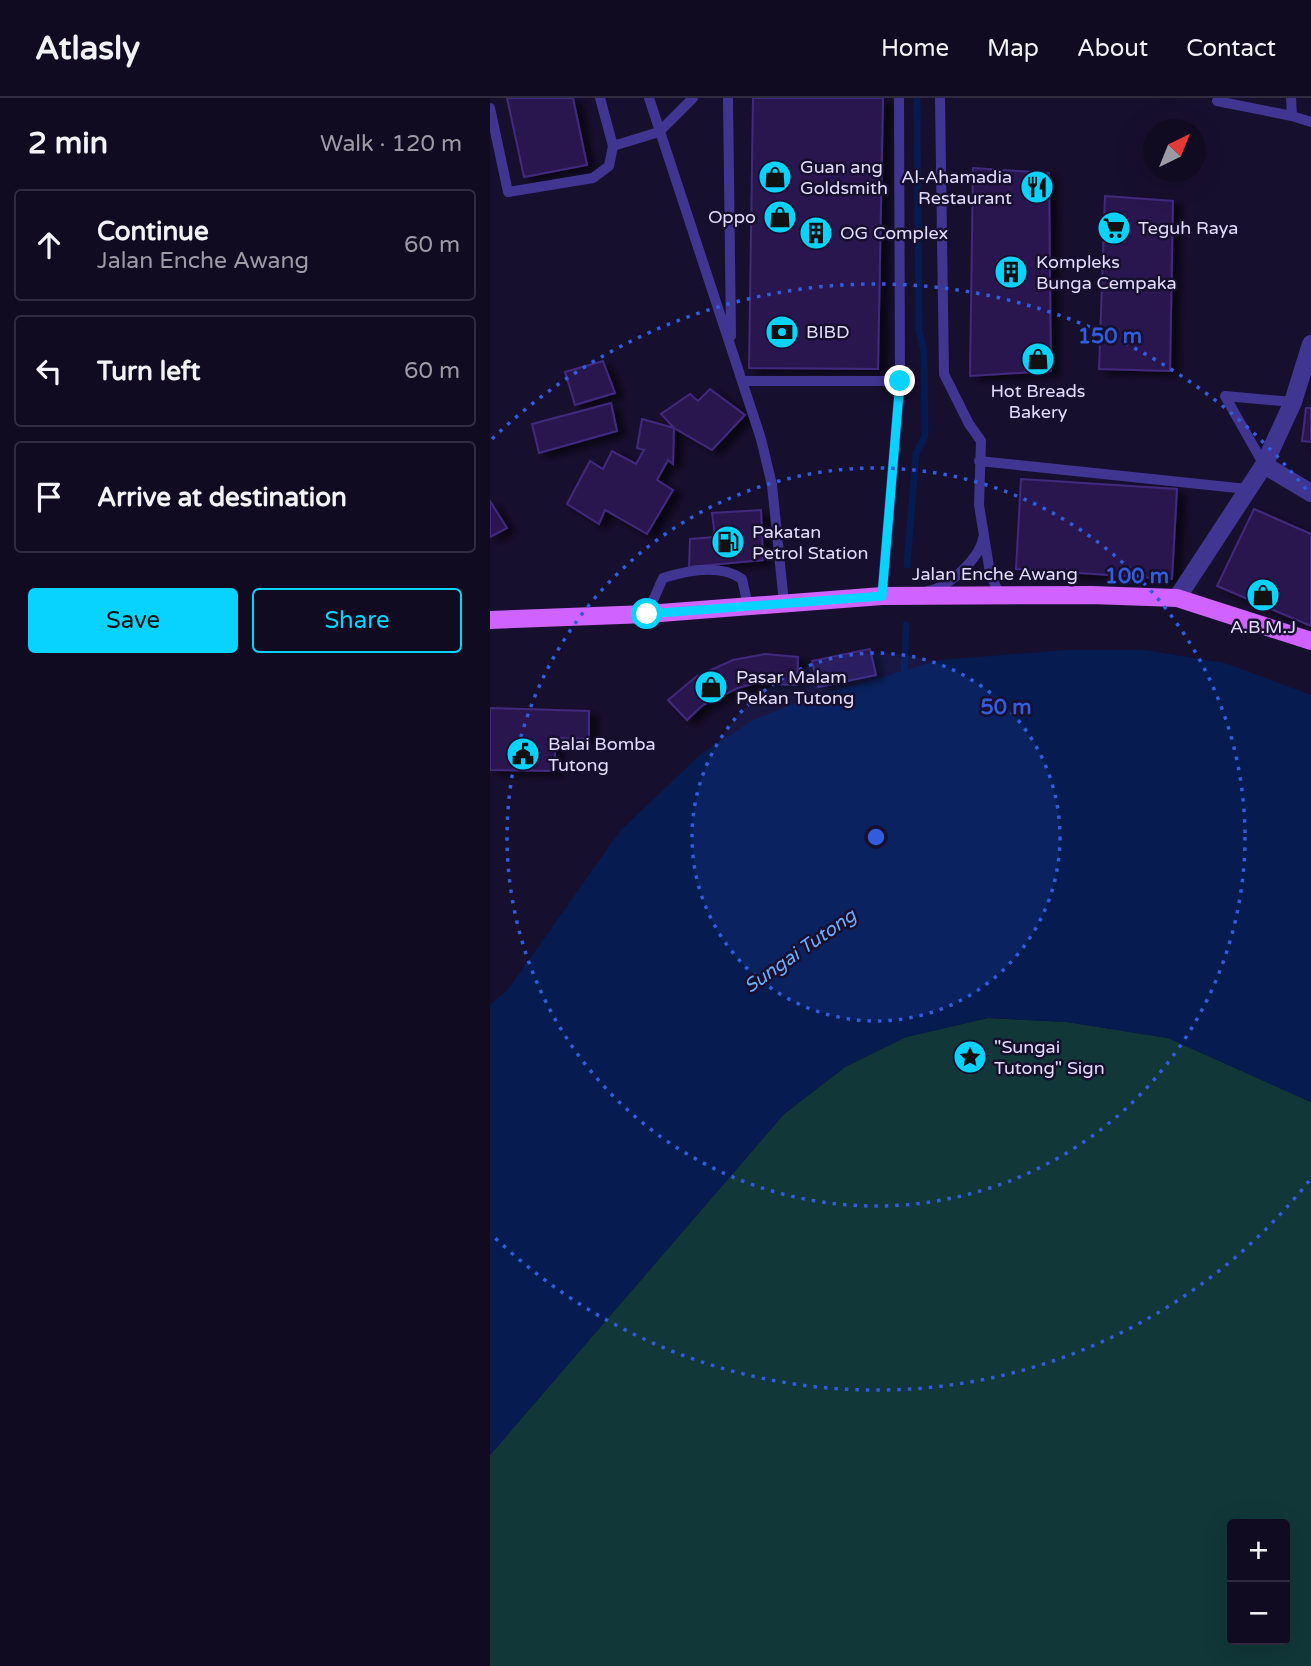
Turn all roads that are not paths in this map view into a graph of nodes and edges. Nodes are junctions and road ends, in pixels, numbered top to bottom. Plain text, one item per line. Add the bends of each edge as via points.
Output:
1 (600, 98) edge
2 (649, 98) edge
3 (693, 98) edge
4 (728, 98) edge
5 (899, 98) edge
6 (940, 98) edge
7 (1291, 98) edge
8 (1217, 101) dead end
9 (490, 108) edge
10 (1292, 116) junction
11 (1311, 121) edge
12 (659, 132) junction
13 (613, 146) junction
14 (1311, 344) edge
15 (732, 347) junction
16 (743, 381) junction
17 (900, 381) junction
18 (1293, 402) junction
19 (979, 461) junction
20 (1264, 465) junction
21 (1247, 489) junction
22 (1311, 493) edge
23 (985, 531) junction
24 (889, 595) junction
25 (1000, 597) junction
26 (1177, 598) junction
27 (784, 603) junction
28 (748, 606) junction
29 (647, 614) junction
30 (498, 621) edge
31 (1311, 641) edge

1 - 13 lane
2 - 12 lane
3 - 12 lane
4 - 15 lane
5 - 17 lane
6 - 19 lane via 944,374 981,441
7 - 10 lane
8 - 10 lane
9 - 13 lane via 508,192 593,178 609,166
10 - 11 lane
12 - 13 lane
12 - 15 lane
14 - 18 street
15 - 16 lane
16 - 17 lane
16 - 27 lane via 772,485
17 - 24 lane
18 - 20 street
18 - 20 lane via 1225,396
19 - 21 lane
19 - 23 lane via 979,505
20 - 21 street
20 - 22 street
21 - 26 street
23 - 24 lane via 982,547 938,589
23 - 25 lane via 990,573
24 - 25 main road, Jalan Enche Awang
24 - 27 main road, Jalan Enche Awang
25 - 26 main road, Jalan Enche Awang
26 - 31 main road, Jalan Enche Awang
27 - 28 main road, Jalan Enche Awang
28 - 29 main road, Jalan Enche Awang
28 - 29 lane via 742,579 729,570 681,572 663,578
29 - 30 main road, Jalan Enche Awang

